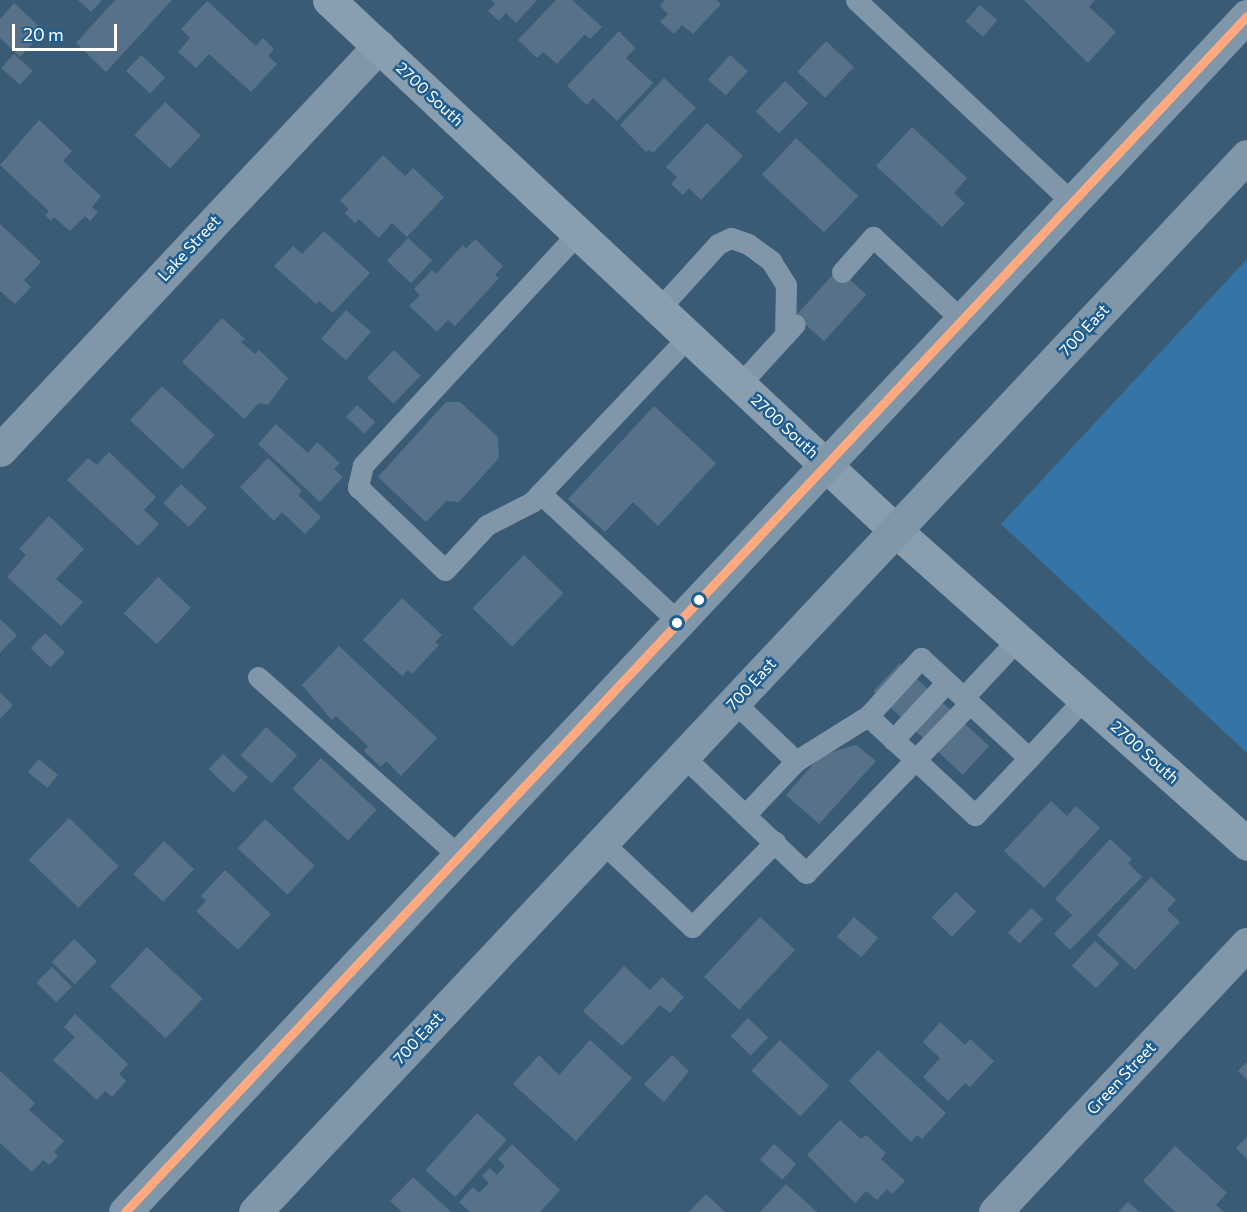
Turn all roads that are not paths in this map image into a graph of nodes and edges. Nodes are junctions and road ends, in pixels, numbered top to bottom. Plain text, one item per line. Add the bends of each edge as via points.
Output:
1 (329, 0) edge
2 (856, 0) edge
3 (1247, 16) edge
4 (379, 46) junction
5 (1247, 156) edge
6 (1072, 202) junction
7 (578, 233) junction
8 (842, 273) dead end
9 (659, 309) junction
10 (962, 320) junction
11 (689, 336) junction
12 (740, 384) junction
13 (0, 450) edge
14 (826, 464) junction
15 (540, 493) junction
16 (895, 530) junction
17 (679, 622) junction
18 (1018, 639) junction
19 (258, 677) dead end
20 (947, 682) junction
21 (1084, 699) junction
22 (967, 700) junction
23 (734, 702) junction
24 (868, 716) junction
25 (893, 740) junction
26 (683, 756) junction
27 (1029, 758) junction
28 (915, 760) junction
29 (796, 761) junction
30 (745, 815) junction
31 (602, 842) junction
32 (774, 842) junction
33 (1247, 844) edge
34 (459, 856) junction
35 (1247, 944) edge
36 (125, 1212) edge
37 (255, 1212) edge
38 (995, 1212) edge

1 - 4 street, 2700 South
2 - 6 lane
3 - 6 main road
4 - 7 street, 2700 South
4 - 13 street, Lake Street
5 - 16 main road, 700 East
6 - 10 main road
7 - 9 street, 2700 South
7 - 15 lane via 363,465 358,487 445,570 487,525 532,502
8 - 10 lane via 873,237
9 - 11 street, 2700 South
9 - 12 lane via 718,244 731,238 748,244 771,261 786,285 792,327
10 - 14 main road
11 - 12 street, 2700 South
11 - 15 lane
12 - 14 street, 2700 South
14 - 16 street, 2700 South
14 - 17 main road
15 - 17 lane
16 - 18 street, 2700 South
16 - 23 main road, 700 East
17 - 34 main road
18 - 21 street, 2700 South
18 - 22 lane
19 - 34 lane
20 - 22 lane
20 - 24 lane via 921,658
20 - 25 lane
21 - 27 lane
21 - 33 street, 2700 South
22 - 27 lane
22 - 28 lane
23 - 26 main road, 700 East
23 - 29 lane
24 - 25 lane
24 - 29 lane
25 - 28 lane
26 - 30 lane
26 - 31 main road, 700 East
27 - 28 lane via 975,815
28 - 32 lane via 806,873
29 - 30 lane
30 - 32 lane
31 - 32 lane via 692,927
31 - 37 main road, 700 East
34 - 36 main road
35 - 38 street, Green Street

